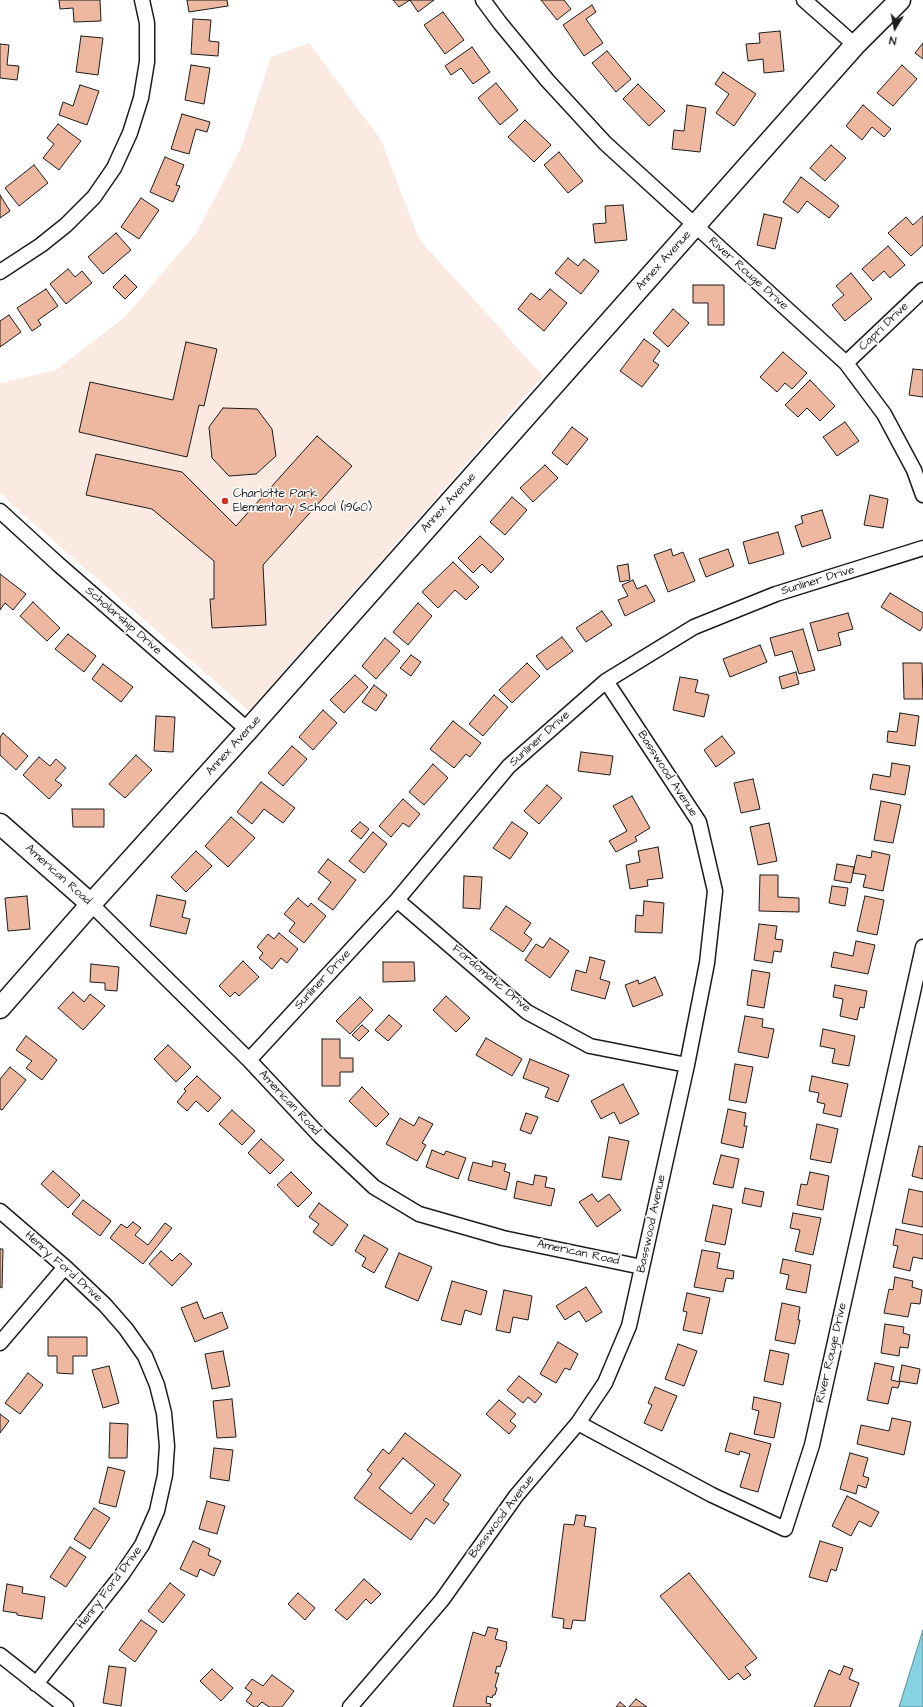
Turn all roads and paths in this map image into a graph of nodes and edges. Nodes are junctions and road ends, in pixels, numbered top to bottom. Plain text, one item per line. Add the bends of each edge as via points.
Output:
1 (142, 0) edge
2 (484, 0) edge
3 (804, 0) edge
4 (900, 0) edge
5 (855, 45) junction
6 (695, 226) junction
7 (0, 272) edge
8 (923, 290) edge
9 (846, 363) junction
10 (923, 495) edge
11 (0, 511) edge
12 (923, 548) edge
13 (606, 681) junction
14 (248, 730) junction
15 (0, 824) edge
16 (397, 900) junction
17 (91, 904) junction
18 (923, 948) edge
19 (0, 1008) edge
20 (249, 1060) junction
21 (687, 1065) junction
22 (0, 1211) edge
23 (65, 1267) junction
24 (642, 1267) junction
25 (0, 1343) edge
26 (578, 1423) junction
27 (0, 1656) edge
28 (36, 1684) junction
29 (66, 1707) edge
30 (350, 1707) edge

1 - 7 street via 147,23 147,62 141,98 130,133 114,168 94,197 66,225
2 - 6 street, River Rouge Drive via 547,80 605,143
3 - 5 street
4 - 5 street, Annex Avenue
5 - 6 street, Annex Avenue
6 - 9 street, River Rouge Drive
6 - 14 street, Annex Avenue
8 - 9 street, Capri Drive
9 - 10 street, River Rouge Drive via 884,414 914,470
11 - 14 street, Scholarship Drive
12 - 13 street, Sunliner Drive via 776,594 694,627
13 - 16 street, Sunliner Drive via 509,766
13 - 21 street, Basswood Avenue via 699,822 715,891 707,963
14 - 17 street, Annex Avenue
15 - 17 street, American Road
16 - 20 street, Sunliner Drive
16 - 21 street, Fordomatic Drive via 527,1012 590,1046
17 - 19 street, Annex Avenue
17 - 20 street, American Road
18 - 26 street, River Rouge Drive via 812,1445 785,1529 712,1495
20 - 24 street, American Road via 320,1136 374,1187 419,1214 503,1238
21 - 24 street, Basswood Avenue
22 - 23 street, Henry Ford Drive
23 - 25 street
23 - 28 street, Henry Ford Drive via 126,1328 145,1356 157,1385 164,1413 167,1446 165,1475 157,1511 142,1546
24 - 26 street, Basswood Avenue via 630,1326 605,1383
26 - 30 street, Basswood Avenue via 516,1496 442,1600
27 - 28 street
28 - 29 street

